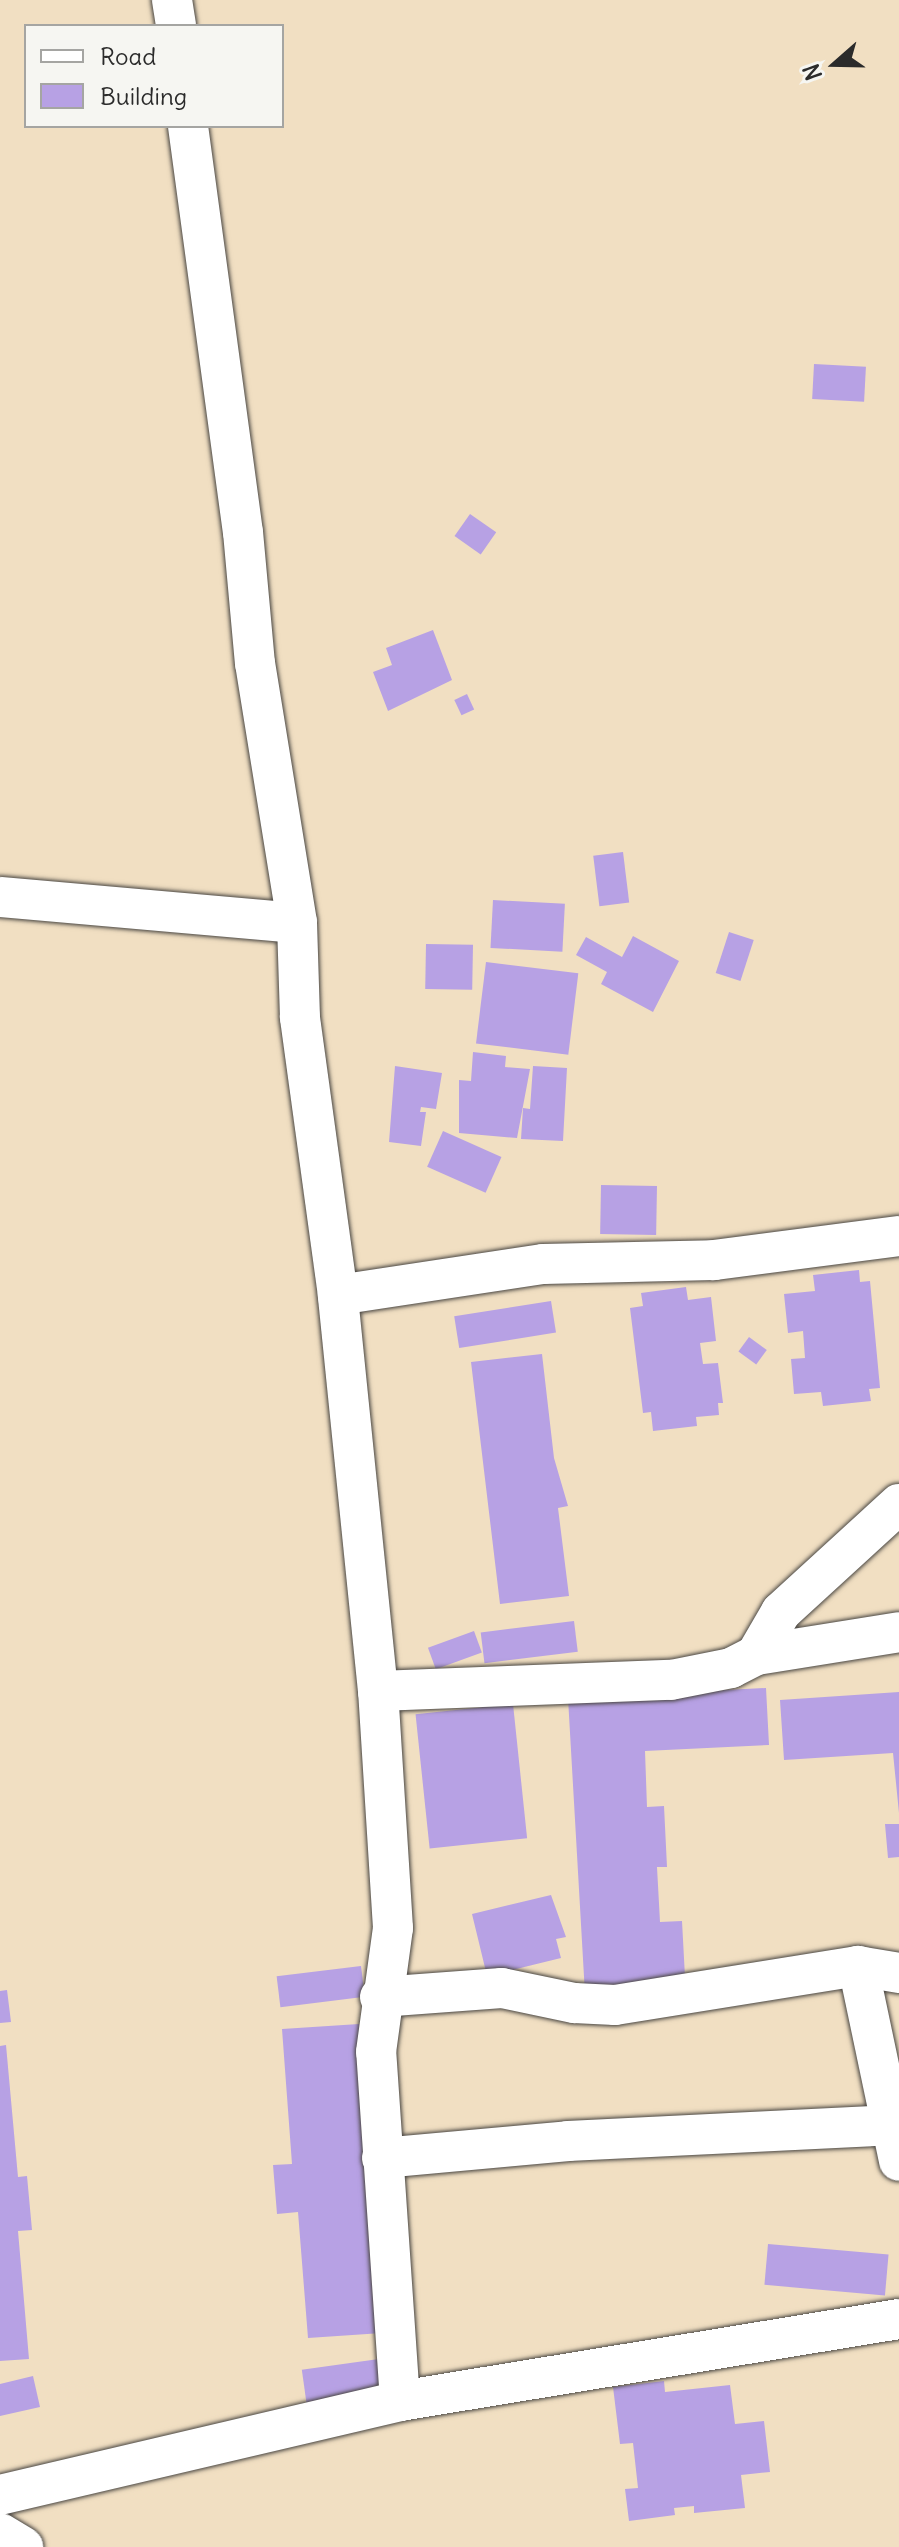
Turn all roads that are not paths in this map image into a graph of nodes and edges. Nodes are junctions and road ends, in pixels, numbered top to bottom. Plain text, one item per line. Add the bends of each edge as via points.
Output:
1 (172, 0) edge
2 (176, 24) edge
3 (188, 128) edge
4 (0, 897) edge
5 (297, 923) junction
6 (899, 1236) edge
7 (338, 1296) junction
8 (899, 1504) edge
9 (899, 1632) edge
10 (756, 1655) junction
11 (378, 1691) junction
12 (858, 1966) junction
13 (899, 1973) edge
14 (380, 1997) junction
15 (897, 2143) edge
16 (382, 2158) junction
17 (899, 2319) edge
18 (400, 2401) junction
19 (0, 2495) edge
20 (0, 2533) edge
21 (23, 2547) edge

1 - 2 street
3 - 5 street via 243,532 255,663
4 - 5 street
5 - 7 street via 300,1018
6 - 7 street via 714,1260 543,1264 376,1286
7 - 11 street
8 - 10 street via 781,1612
9 - 10 street
10 - 11 street via 731,1668 671,1680
11 - 14 street via 393,1928
12 - 13 street
12 - 14 street via 615,2005 502,1988
12 - 15 street
14 - 16 street via 376,2052
15 - 16 street via 568,2141
16 - 18 street
17 - 18 street
18 - 19 street
20 - 21 street

